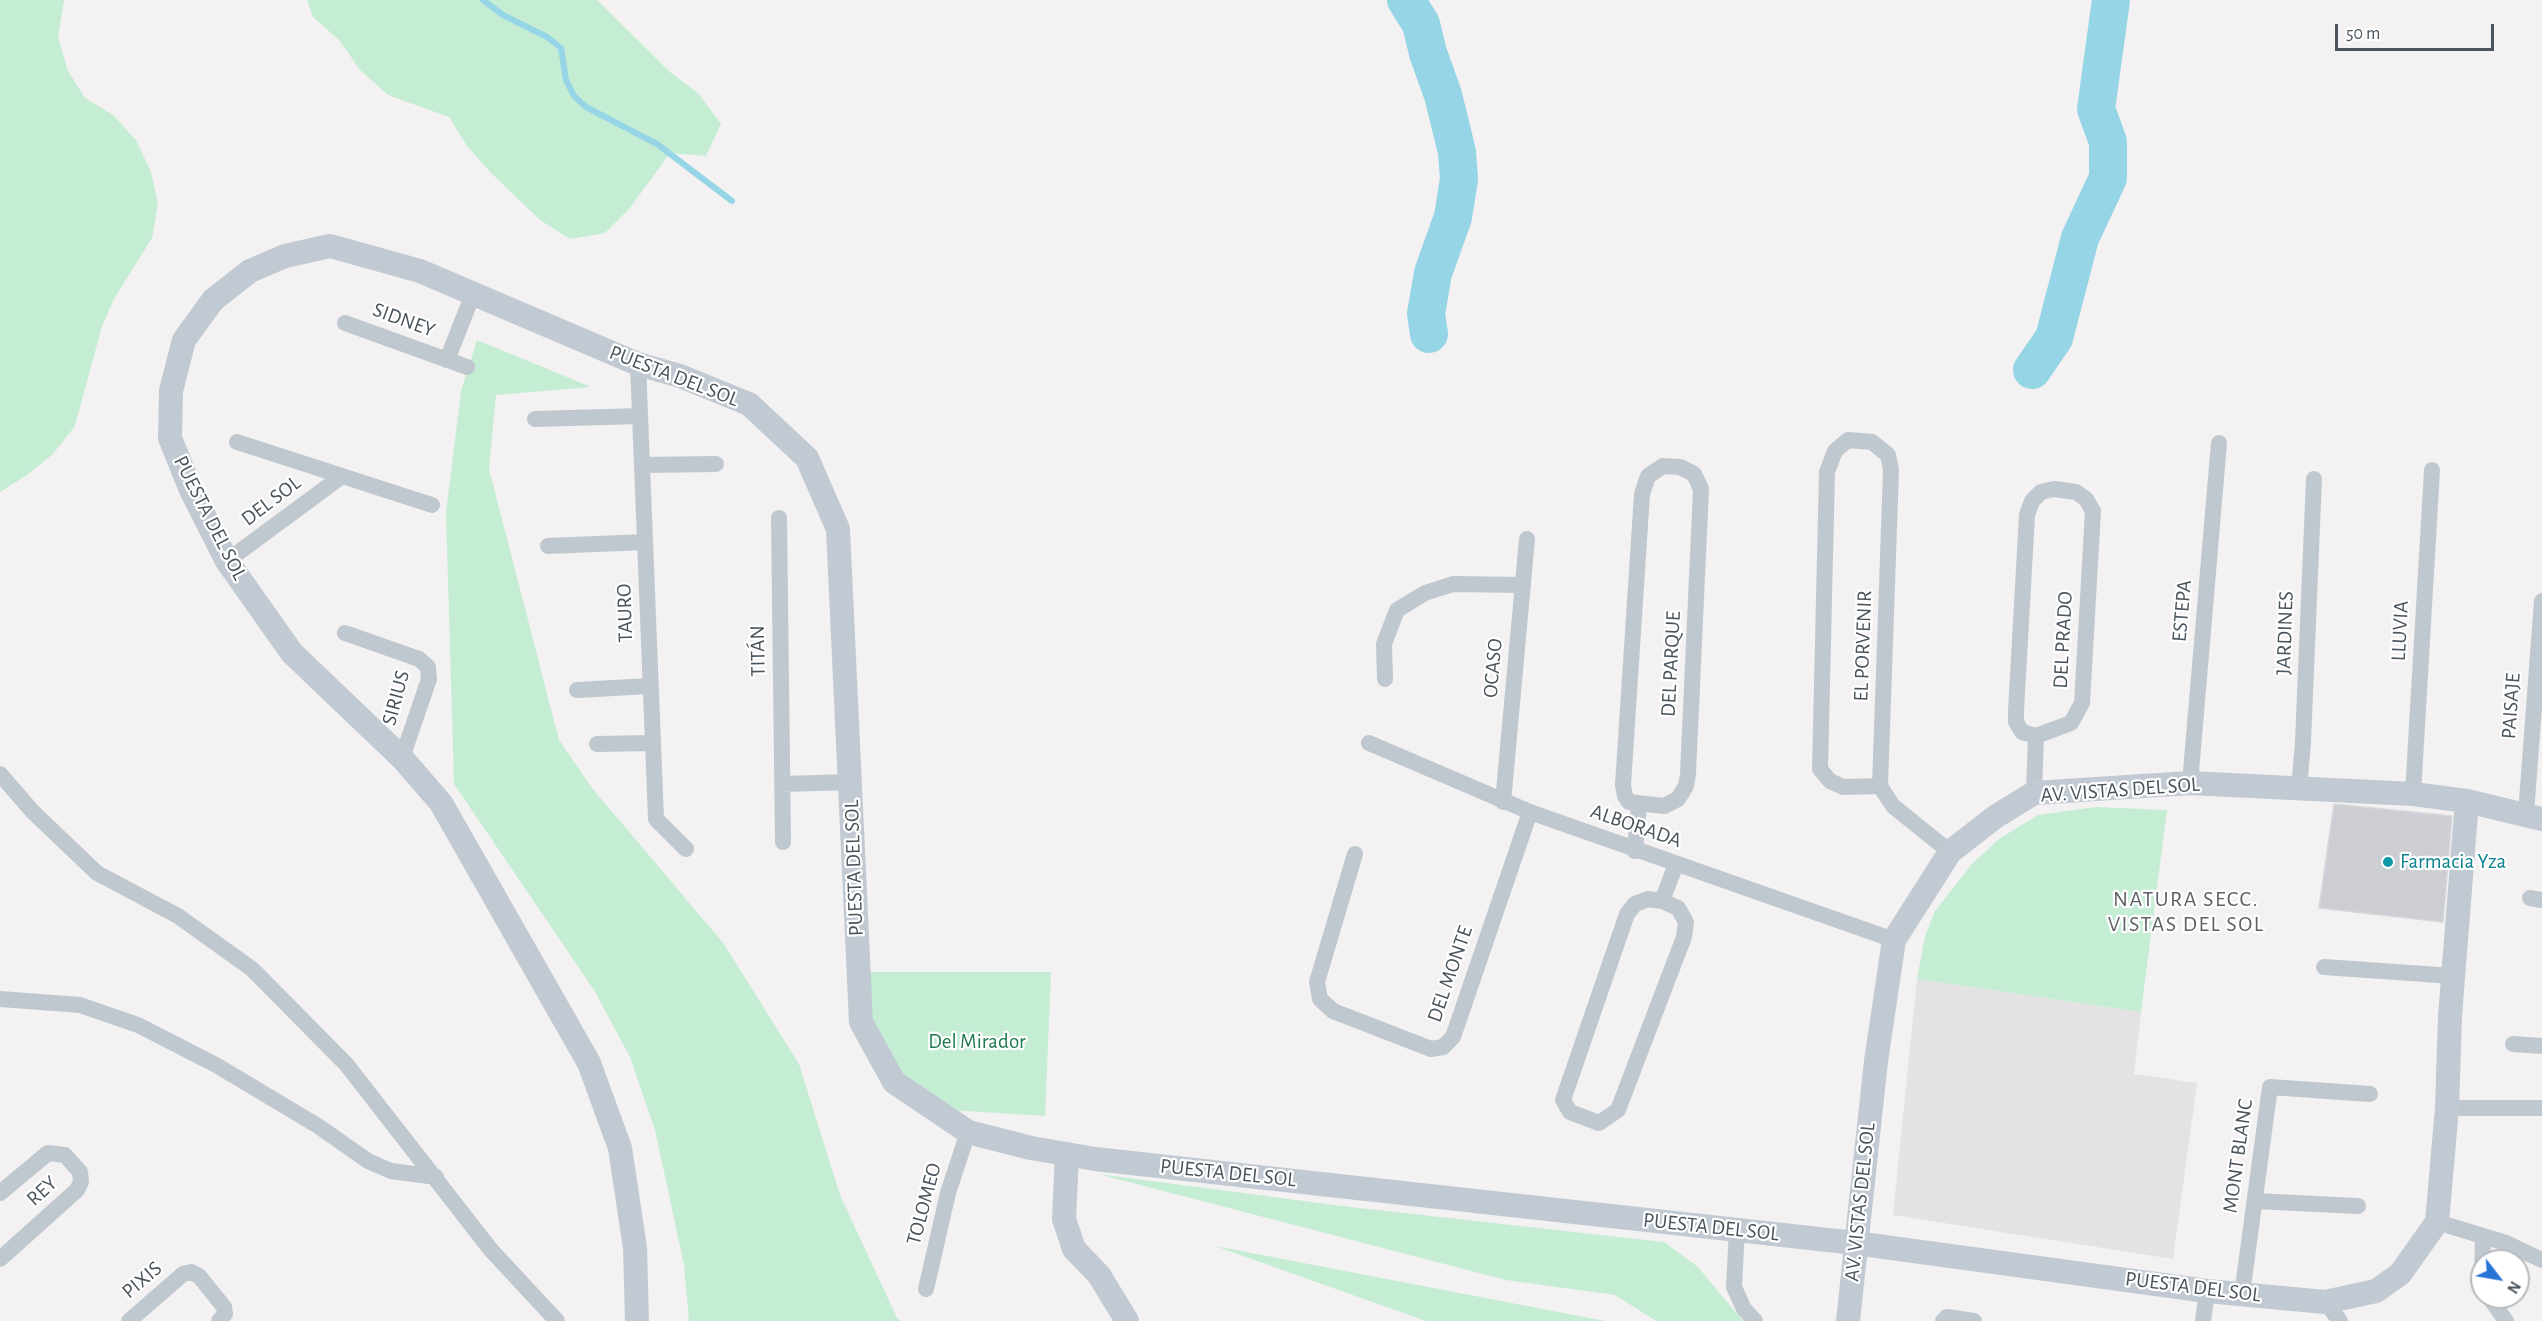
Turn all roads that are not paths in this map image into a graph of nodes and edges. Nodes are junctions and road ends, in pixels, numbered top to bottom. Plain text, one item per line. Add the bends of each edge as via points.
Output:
1 (473, 294) junction
2 (345, 323) dead end
3 (447, 360) junction
4 (638, 364) junction
5 (467, 367) dead end
6 (640, 416) junction
7 (535, 419) dead end
8 (237, 442) dead end
9 (2219, 443) dead end
10 (716, 464) dead end
11 (642, 465) junction
12 (2432, 470) dead end
13 (342, 476) junction
14 (2314, 479) dead end
15 (432, 506) dead end
16 (778, 518) dead end
17 (1527, 539) dead end
18 (645, 542) junction
19 (548, 546) dead end
20 (227, 561) junction
21 (1523, 585) junction
22 (2542, 601) edge
23 (345, 633) dead end
24 (1385, 679) dead end
25 (650, 686) junction
26 (577, 690) dead end
27 (2036, 736) junction
28 (653, 743) junction
29 (1369, 743) dead end
30 (597, 744) dead end
31 (402, 758) junction
32 (0, 774) edge
33 (851, 782) junction
34 (782, 783) junction
35 (2190, 783) junction
36 (1880, 786) junction
37 (2299, 789) junction
38 (2034, 793) junction
39 (2413, 794) junction
40 (2467, 801) junction
41 (1503, 802) junction
42 (1639, 805) junction
43 (1530, 812) junction
44 (2534, 817) edge
45 (783, 842) dead end
46 (686, 849) dead end
47 (1635, 851) junction
48 (1950, 852) junction
49 (1355, 854) dead end
50 (1676, 864) junction
51 (1662, 901) junction
52 (1894, 940) junction
53 (2324, 967) dead end
54 (2453, 976) junction
55 (0, 999) edge
56 (2513, 1044) dead end
57 (2542, 1046) edge
58 (2370, 1094) dead end
59 (2447, 1108) junction
60 (2542, 1108) edge
61 (968, 1132) junction
62 (1067, 1154) junction
63 (436, 1177) junction
64 (0, 1193) edge
65 (2255, 1201) junction
66 (2358, 1206) dead end
67 (2437, 1222) junction
68 (1737, 1229) junction
69 (2483, 1237) junction
70 (1855, 1243) junction
71 (2483, 1249) edge
72 (0, 1259) edge
73 (2542, 1260) edge
74 (926, 1288) dead end
75 (2207, 1291) junction
76 (2242, 1294) junction
77 (2325, 1302) junction
78 (129, 1321) edge
79 (219, 1321) edge
80 (557, 1321) edge
81 (637, 1321) edge
82 (1127, 1321) edge
83 (1755, 1321) edge
84 (1848, 1321) edge
85 (1943, 1321) edge
86 (1974, 1321) edge
87 (2203, 1321) edge
88 (2340, 1321) edge

1 - 3 street, SIDNEY
1 - 4 street, PUESTA DEL SOL
1 - 20 street, PUESTA DEL SOL via 420,271 330,246 285,256 250,271 213,300 184,340 171,391 170,438
2 - 3 street, SIDNEY
3 - 5 street, SIDNEY
4 - 6 street, TAURO
4 - 33 street, PUESTA DEL SOL via 749,404 807,458 838,529
6 - 7 street
6 - 11 street, TAURO
8 - 13 street
9 - 35 street, ESTEPA
10 - 11 street
11 - 18 street, TAURO
12 - 39 street, LLUVIA
13 - 15 street
13 - 20 street, DEL SOL
14 - 37 street, JARDINES
16 - 34 street, TITÁN
17 - 21 street, OCASO
18 - 19 street
18 - 25 street, TAURO
20 - 31 street, PUESTA DEL SOL via 291,652
21 - 24 street via 1453,584 1425,593 1398,610 1384,644
21 - 41 street, OCASO
22 - 44 street, PAISAJE
23 - 31 street, SIRIUS via 419,659 428,667 429,679
25 - 26 street
25 - 28 street, TAURO
27 - 27 street, DEL PRADO via 2071,723 2082,703 2093,511 2076,492 2054,489 2041,492 2032,501 2027,515 2016,722 2022,732
27 - 38 street
28 - 30 street
28 - 46 street, TAURO via 656,819
29 - 41 street, ALBORADA
31 - 81 street, PUESTA DEL SOL via 441,803 589,1063 620,1148 635,1248
32 - 63 street via 33,812 97,873 178,916 252,969 346,1064
33 - 34 street
33 - 61 street, PUESTA DEL SOL via 861,1022 894,1082
34 - 45 street, TITÁN
35 - 37 street, AV. VISTAS DEL SOL
35 - 38 street, AV. VISTAS DEL SOL
36 - 36 street, EL PORVENIR via 1891,470 1888,455 1872,442 1848,440 1835,452 1827,472 1820,769 1830,781 1844,787
36 - 48 street via 1893,806
37 - 39 street, AV. VISTAS DEL SOL
38 - 48 street, AV. VISTAS DEL SOL via 1995,816
39 - 40 street, AV. VISTAS DEL SOL
40 - 44 street, AV. VISTAS DEL SOL
40 - 54 street, PUESTA DEL SOL
41 - 43 street, ALBORADA
42 - 42 street, DEL PARQUE via 1629,802 1623,785 1642,494 1648,476 1663,466 1680,467 1694,474 1701,489 1688,774 1678,799 1664,806
42 - 47 street
43 - 47 street, ALBORADA
43 - 49 street, DEL MONTE via 1453,1037 1443,1047 1431,1049 1334,1011 1320,999 1317,982
47 - 50 street, ALBORADA
48 - 52 street, AV. VISTAS DEL SOL
50 - 51 street
50 - 52 street, ALBORADA
51 - 51 street via 1648,899 1635,904 1627,914 1563,1100 1569,1112 1599,1124 1618,1110 1684,938 1686,922 1678,908
52 - 70 street, AV. VISTAS DEL SOL
53 - 54 street
54 - 59 street, PUESTA DEL SOL
55 - 63 street via 80,1005 138,1025 216,1065 368,1161 391,1171
56 - 57 street
58 - 65 street, MONT BLANC via 2270,1087
59 - 60 street
59 - 67 street, PUESTA DEL SOL
61 - 62 street, PUESTA DEL SOL
61 - 74 street, TOLOMEO via 948,1193
62 - 68 street, PUESTA DEL SOL
62 - 82 street via 1064,1219 1074,1249 1100,1275
63 - 80 street via 491,1250
64 - 72 street, REY via 48,1153 65,1155 80,1172 77,1190
65 - 66 street
65 - 76 street, MONT BLANC
67 - 69 street
67 - 77 street, PUESTA DEL SOL via 2400,1275 2376,1292
68 - 70 street, PUESTA DEL SOL
68 - 83 street via 1734,1287 1744,1309
69 - 71 street
69 - 73 street via 2523,1249
70 - 75 street, PUESTA DEL SOL
70 - 84 street, AV. VISTAS DEL SOL
75 - 76 street, PUESTA DEL SOL
75 - 87 street
76 - 77 street, PUESTA DEL SOL
77 - 88 street
78 - 79 street, PIXIS via 183,1274 191,1272 199,1276 224,1307 225,1314
85 - 86 street via 1947,1317

